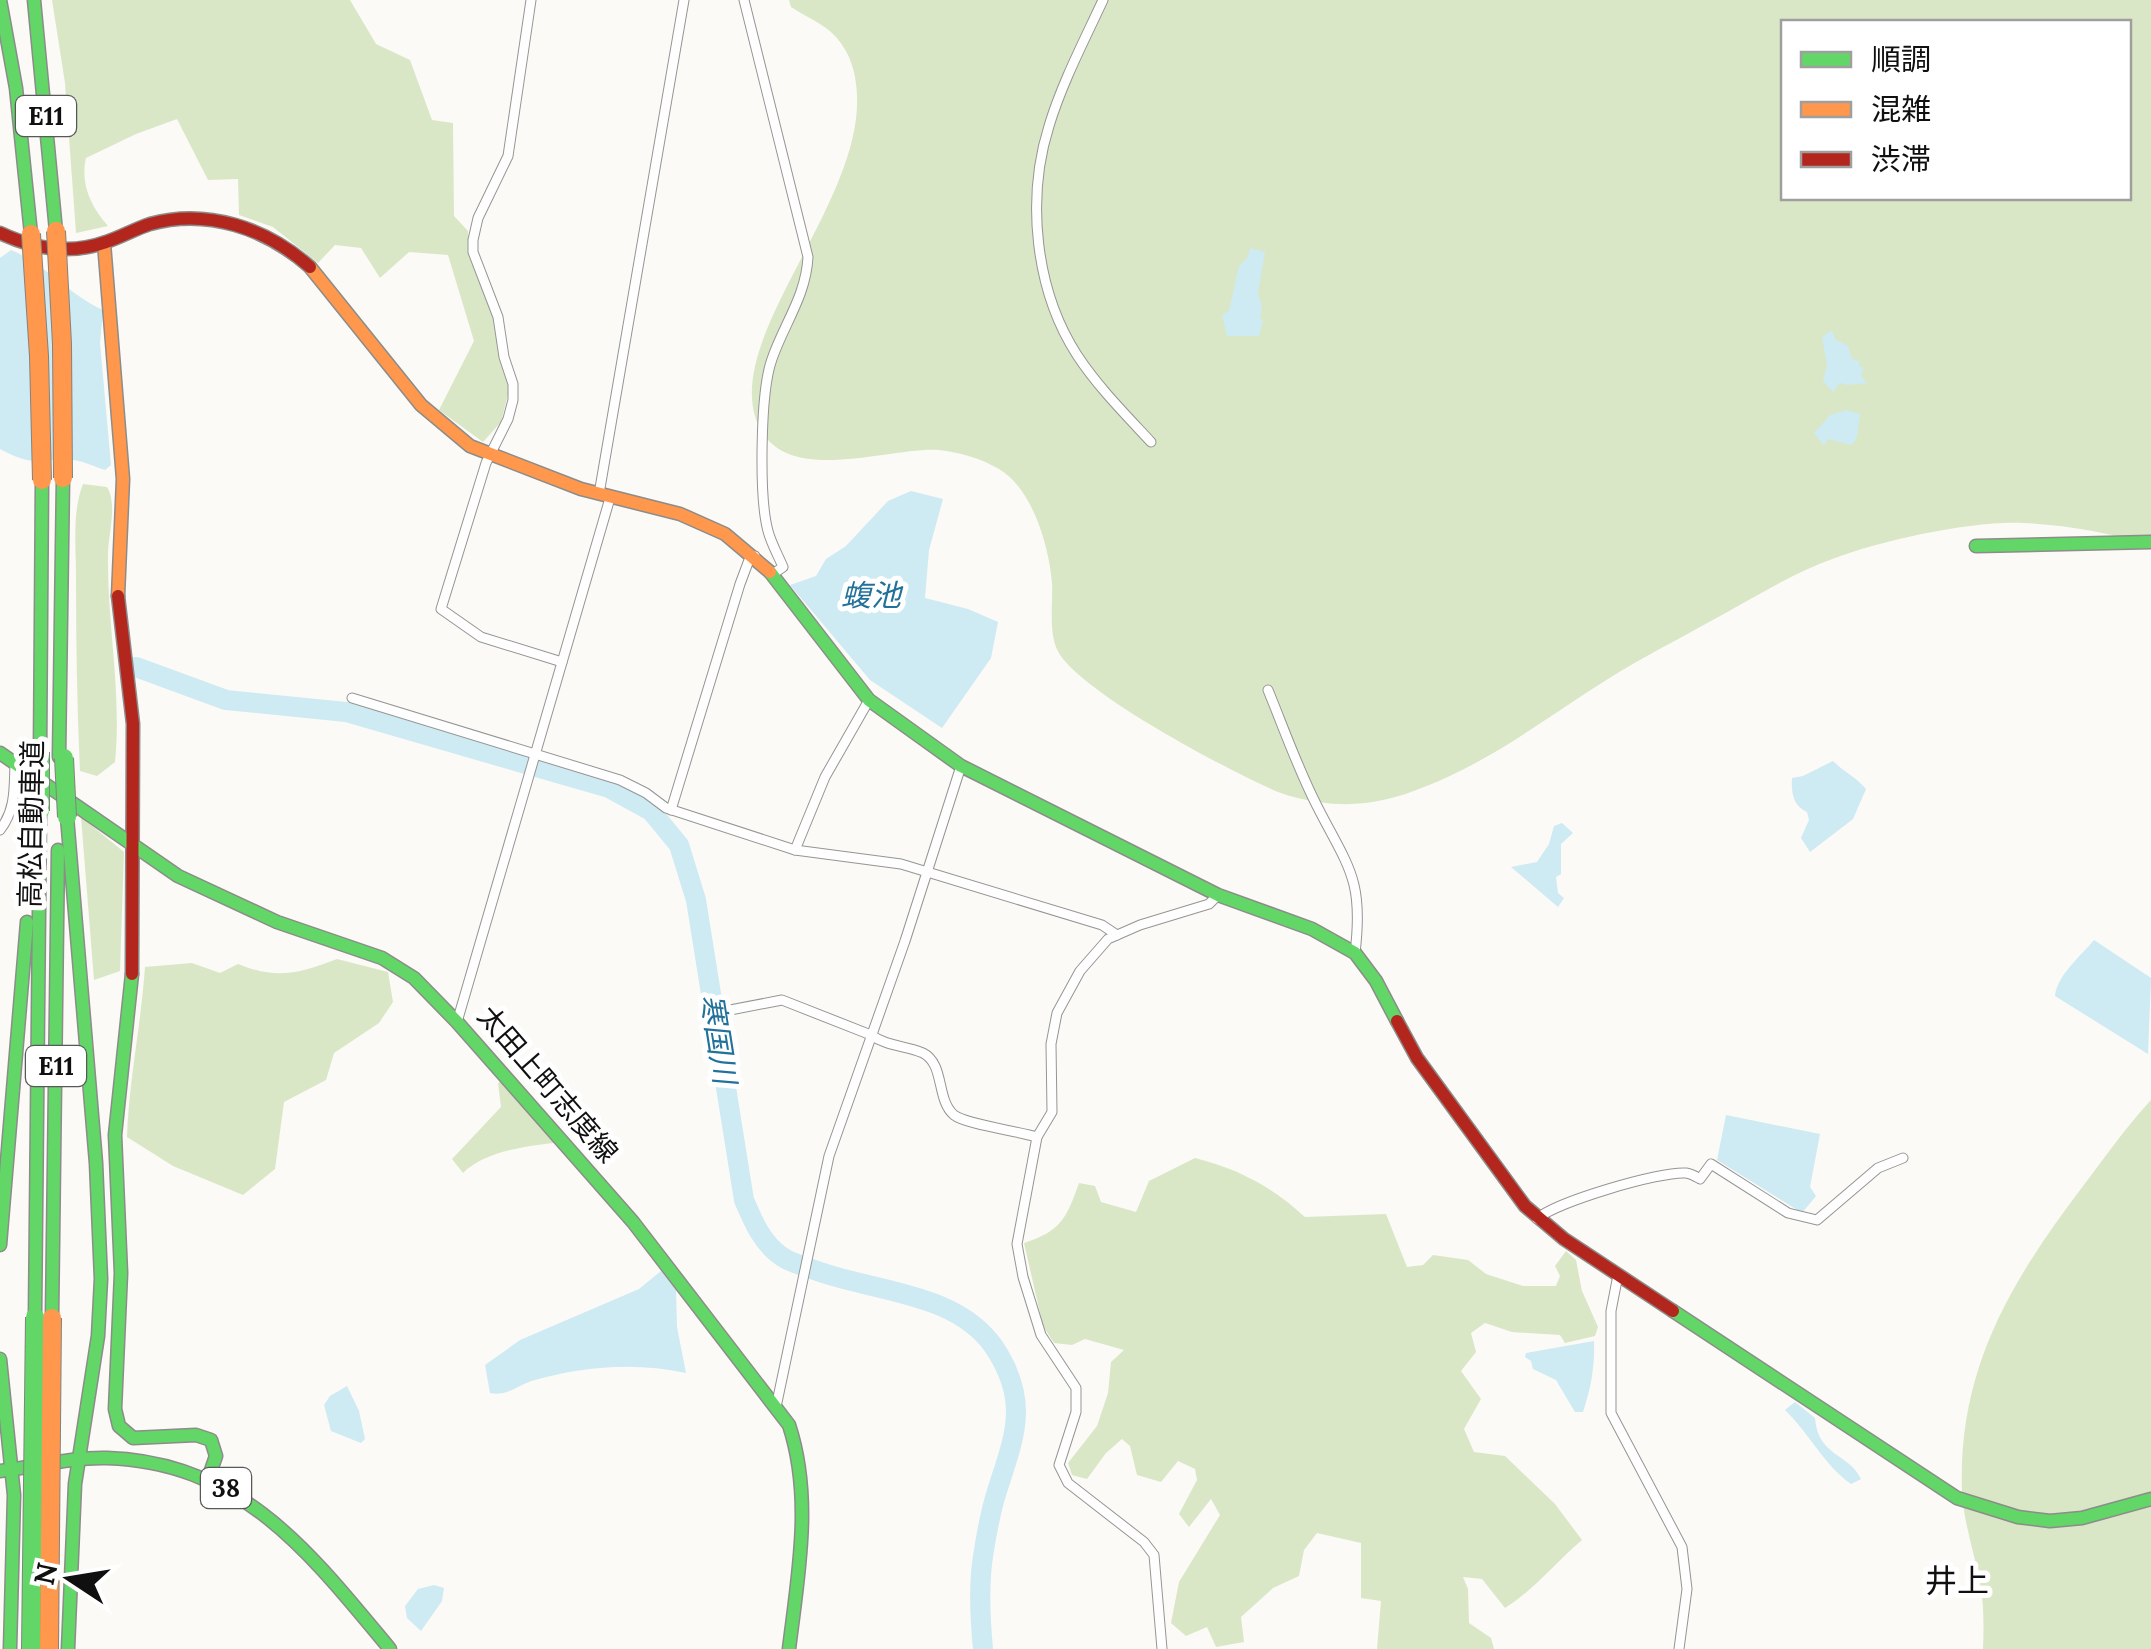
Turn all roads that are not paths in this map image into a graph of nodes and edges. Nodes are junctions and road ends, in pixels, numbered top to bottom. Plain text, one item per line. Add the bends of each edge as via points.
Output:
1 (0, 0) edge
2 (34, 0) edge
3 (531, 0) edge
4 (684, 0) edge
5 (744, 0) edge
6 (1102, 0) edge
7 (0, 234) edge
8 (104, 243) junction
9 (1151, 442) dead end
10 (489, 454) junction
11 (605, 496) junction
12 (2151, 542) edge
13 (1976, 546) dead end
14 (755, 556) junction
15 (773, 574) junction
16 (562, 662) junction
17 (1268, 690) dead end
18 (352, 698) dead end
19 (869, 700) junction
20 (535, 756) junction
21 (7, 758) edge
22 (961, 766) junction
23 (672, 810) junction
24 (40, 811) junction
25 (63, 816) junction
26 (0, 830) edge
27 (133, 845) junction
28 (795, 850) junction
29 (928, 872) junction
30 (1218, 894) junction
31 (1118, 935) junction
32 (1355, 953) junction
33 (726, 1011) dead end
34 (458, 1022) junction
35 (871, 1035) junction
36 (1036, 1138) junction
37 (1903, 1158) dead end
38 (1537, 1218) junction
39 (0, 1245) edge
40 (1618, 1275) junction
41 (43, 1318) junction
42 (0, 1360) edge
43 (776, 1407) junction
44 (78, 1460) junction
45 (6, 1471) edge
46 (208, 1480) junction
47 (2151, 1499) edge
48 (10, 1649) edge
49 (31, 1649) edge
50 (49, 1649) edge
51 (68, 1649) edge
52 (390, 1649) edge
53 (790, 1649) edge
54 (1162, 1649) edge
55 (1679, 1649) edge

1 - 24 main road, 高松自動車道 / E11, bridge via 16,88 39,356
2 - 25 main road, 高松自動車道 / E11, bridge via 62,344
3 - 10 street via 508,156 473,240 513,384 508,418
4 - 11 street
5 - 15 street via 808,257 804,291 764,388 767,529 783,567
6 - 9 street via 1048,126 1036,196 1039,243 1074,351
7 - 8 main road via 52,249
8 - 10 main road via 177,219 233,223 274,239 322,278 429,413
8 - 27 main road via 123,478 118,587 134,724
10 - 11 main road
10 - 16 street via 441,608 481,637
11 - 14 main road via 704,522
11 - 16 street
12 - 13 main road
14 - 15 main road
14 - 23 street via 740,584
15 - 19 main road
16 - 20 street
17 - 32 street via 1353,872
18 - 20 street
19 - 22 main road
19 - 28 street via 825,777
20 - 23 street via 620,780
20 - 34 street
21 - 26 street via 14,803
21 - 27 main road, 太田上町志度線
22 - 29 street
22 - 30 main road
23 - 28 street
24 - 39 main road via 30,855
24 - 41 main road, 高松自動車道 / E11
25 - 41 main road, 高松自動車道 / E11
25 - 44 main road via 94,1121 101,1281
27 - 34 main road, 太田上町志度線 via 219,896 399,966
27 - 46 main road via 133,967 115,1135 121,1272 115,1409 133,1438 196,1434 211,1440 216,1456
28 - 29 street
29 - 31 street
29 - 35 street
30 - 31 street via 1209,904
30 - 32 main road via 1312,929
31 - 36 street via 1080,972 1057,1012 1052,1112
32 - 38 main road via 1417,1058
33 - 35 street via 782,1000
34 - 43 main road, 太田上町志度線 via 632,1222
35 - 36 street via 924,1054 957,1118
35 - 43 street via 829,1156
36 - 54 street via 1017,1244 1041,1336 1076,1388 1076,1412 1059,1465 1068,1483 1154,1555
37 - 38 street via 1878,1168 1817,1220 1788,1213 1710,1164 1700,1179 1683,1173 1609,1190
38 - 40 main road
40 - 47 main road via 1956,1498 2048,1521
40 - 55 street via 1612,1413 1682,1547 1687,1590
41 - 49 main road, 高松自動車道 / E11, bridge
41 - 50 main road, 高松自動車道 / E11, bridge
42 - 45 main road
43 - 53 main road, 太田上町志度線 via 798,1446 801,1472
44 - 45 main road, 38
44 - 46 main road, 38 via 150,1462
44 - 51 main road
45 - 48 main road via 14,1546
46 - 52 main road, 38 via 272,1516

